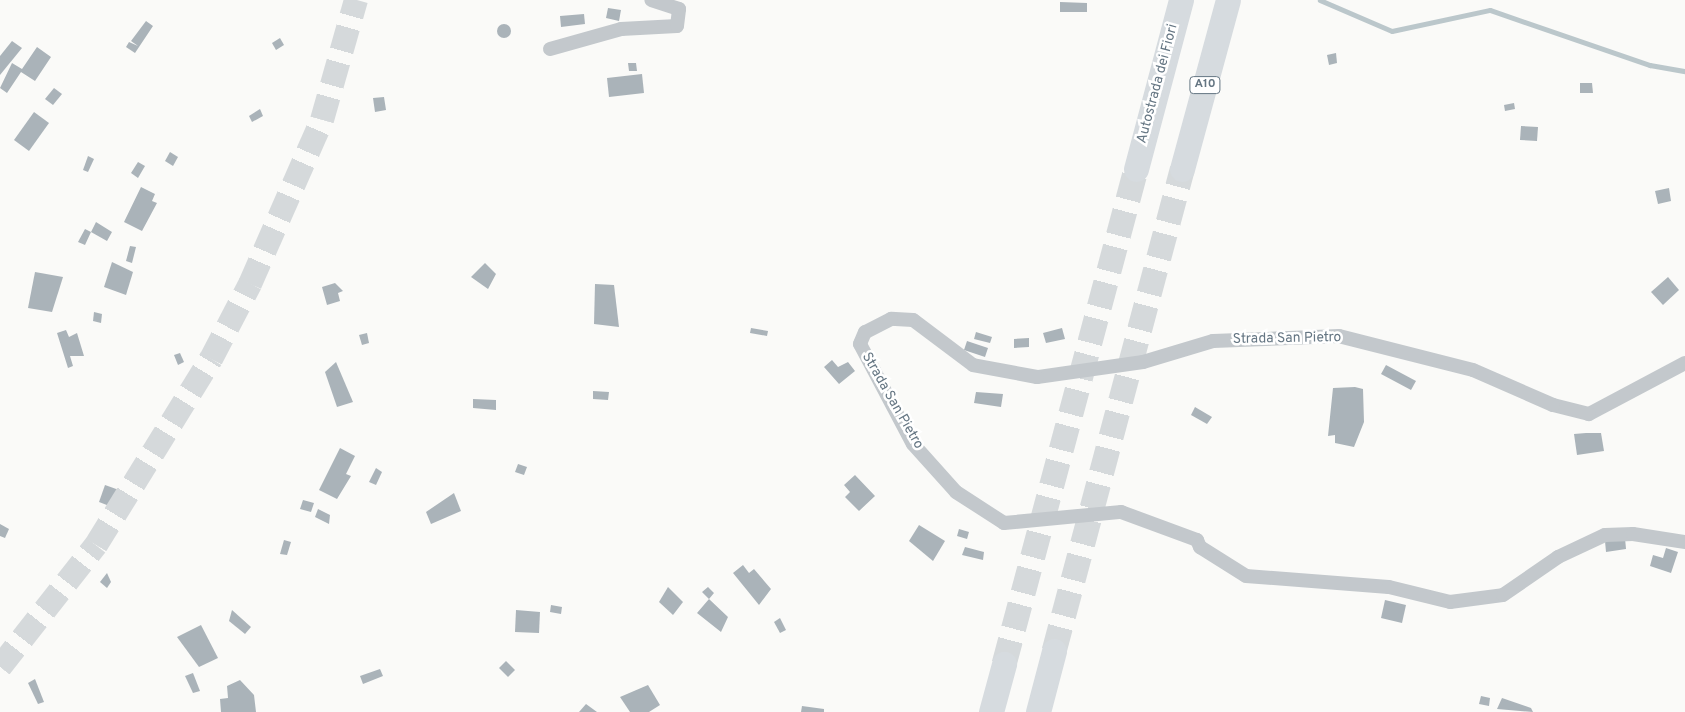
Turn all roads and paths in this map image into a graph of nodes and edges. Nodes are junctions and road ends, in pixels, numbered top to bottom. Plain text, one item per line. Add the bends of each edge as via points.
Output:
1 (651, 0) edge
2 (1181, 0) edge
3 (1228, 0) edge
4 (550, 49) dead end
5 (1136, 169) tunnel mouth
6 (1182, 169) tunnel mouth
7 (1685, 363) edge
8 (1685, 542) edge
9 (1054, 651) tunnel mouth
10 (1004, 664) tunnel mouth
11 (991, 712) edge
12 (1038, 712) edge

1 - 4 street via 679,9 677,26 621,29
2 - 5 highway, Autostrada dei Fiori
3 - 6 highway, A10
7 - 8 street, Strada San Pietro via 1589,414 1553,405 1473,370 1339,336 1213,341 1143,362 1037,377 973,365 913,320 891,319 865,332 860,344 913,444 956,492 1004,523 1121,512 1198,540 1200,547 1246,576 1389,587 1450,602 1504,595 1558,557 1604,535 1633,534
9 - 12 highway
10 - 11 highway

